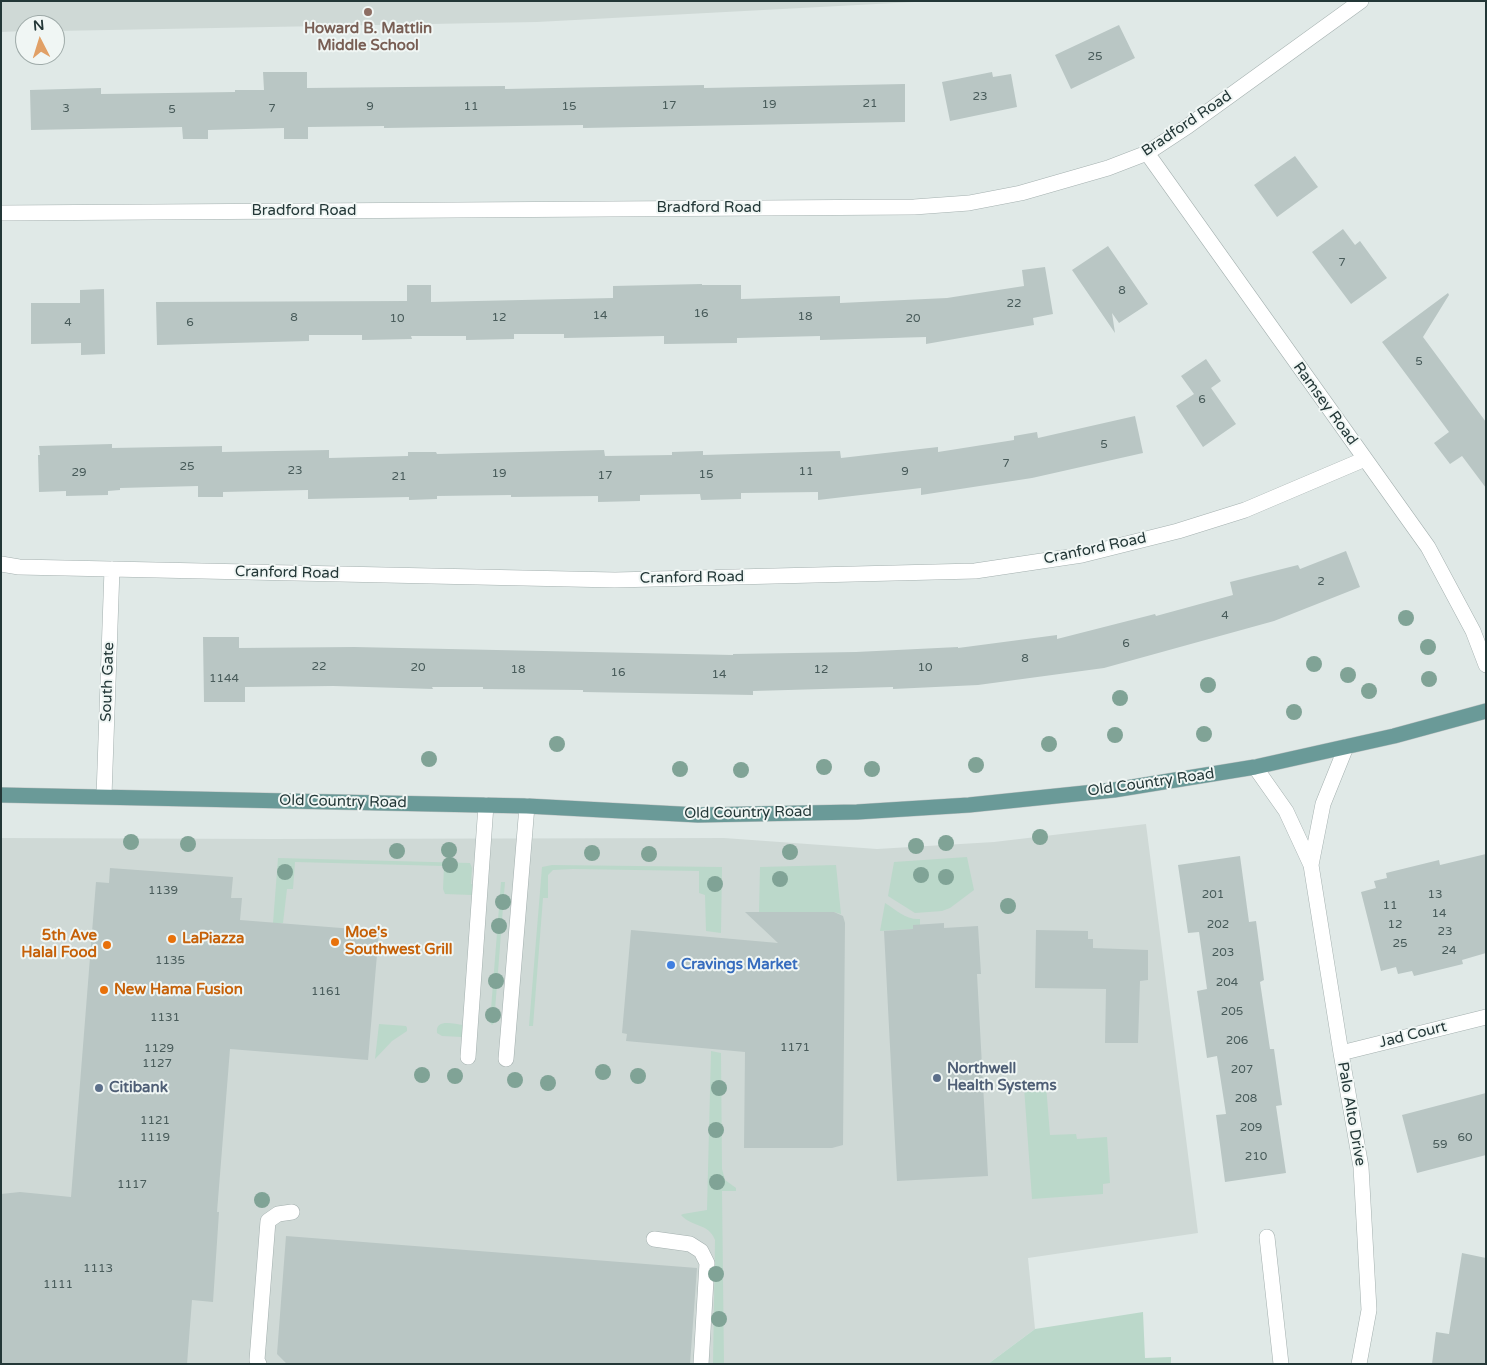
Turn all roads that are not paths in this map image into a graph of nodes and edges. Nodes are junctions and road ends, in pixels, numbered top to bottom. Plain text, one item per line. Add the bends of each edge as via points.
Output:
1 (1361, 1) edge
2 (1147, 152) junction
3 (1, 213) edge
4 (1365, 460) junction
5 (1, 564) edge
6 (112, 569) junction
7 (1486, 665) edge
8 (1486, 711) edge
9 (1346, 746) junction
10 (1255, 767) junction
11 (1, 795) edge
12 (104, 796) junction
13 (486, 805) junction
14 (527, 806) junction
15 (1311, 865) junction
16 (1486, 1017) edge
17 (1340, 1053) junction
18 (468, 1056) dead end
19 (506, 1059) dead end
20 (292, 1212) dead end
21 (1267, 1236) dead end
22 (654, 1239) dead end
23 (258, 1364) edge
24 (701, 1364) edge
25 (1281, 1364) edge
26 (1359, 1364) edge

1 - 2 street, Bradford Road
2 - 3 street, Bradford Road via 1108,168 1021,193 969,203 914,207
2 - 4 street, Ramsey Road
4 - 6 street, Cranford Road via 1245,510 1178,531 1082,555 975,571 615,580
4 - 7 street, Ramsey Road via 1428,547 1473,631
5 - 6 street, Cranford Road
6 - 12 street, South Gate
8 - 9 main road, Old Country Road
9 - 10 main road, Old Country Road
9 - 15 street, Palo Alto Drive via 1323,804
10 - 14 main road, Old Country Road via 1114,790 969,805 857,812 698,815
10 - 15 street, Palo Alto Drive via 1286,811
11 - 12 main road, Old Country Road
12 - 13 main road, Old Country Road
13 - 14 main road, Old Country Road
13 - 18 street
14 - 19 street
15 - 17 street, Palo Alto Drive
16 - 17 street, Jad Court
17 - 26 street, Palo Alto Drive via 1361,1176 1368,1310
20 - 23 street via 278,1214 268,1221
21 - 25 street
22 - 24 street via 690,1244 701,1251 706,1263

